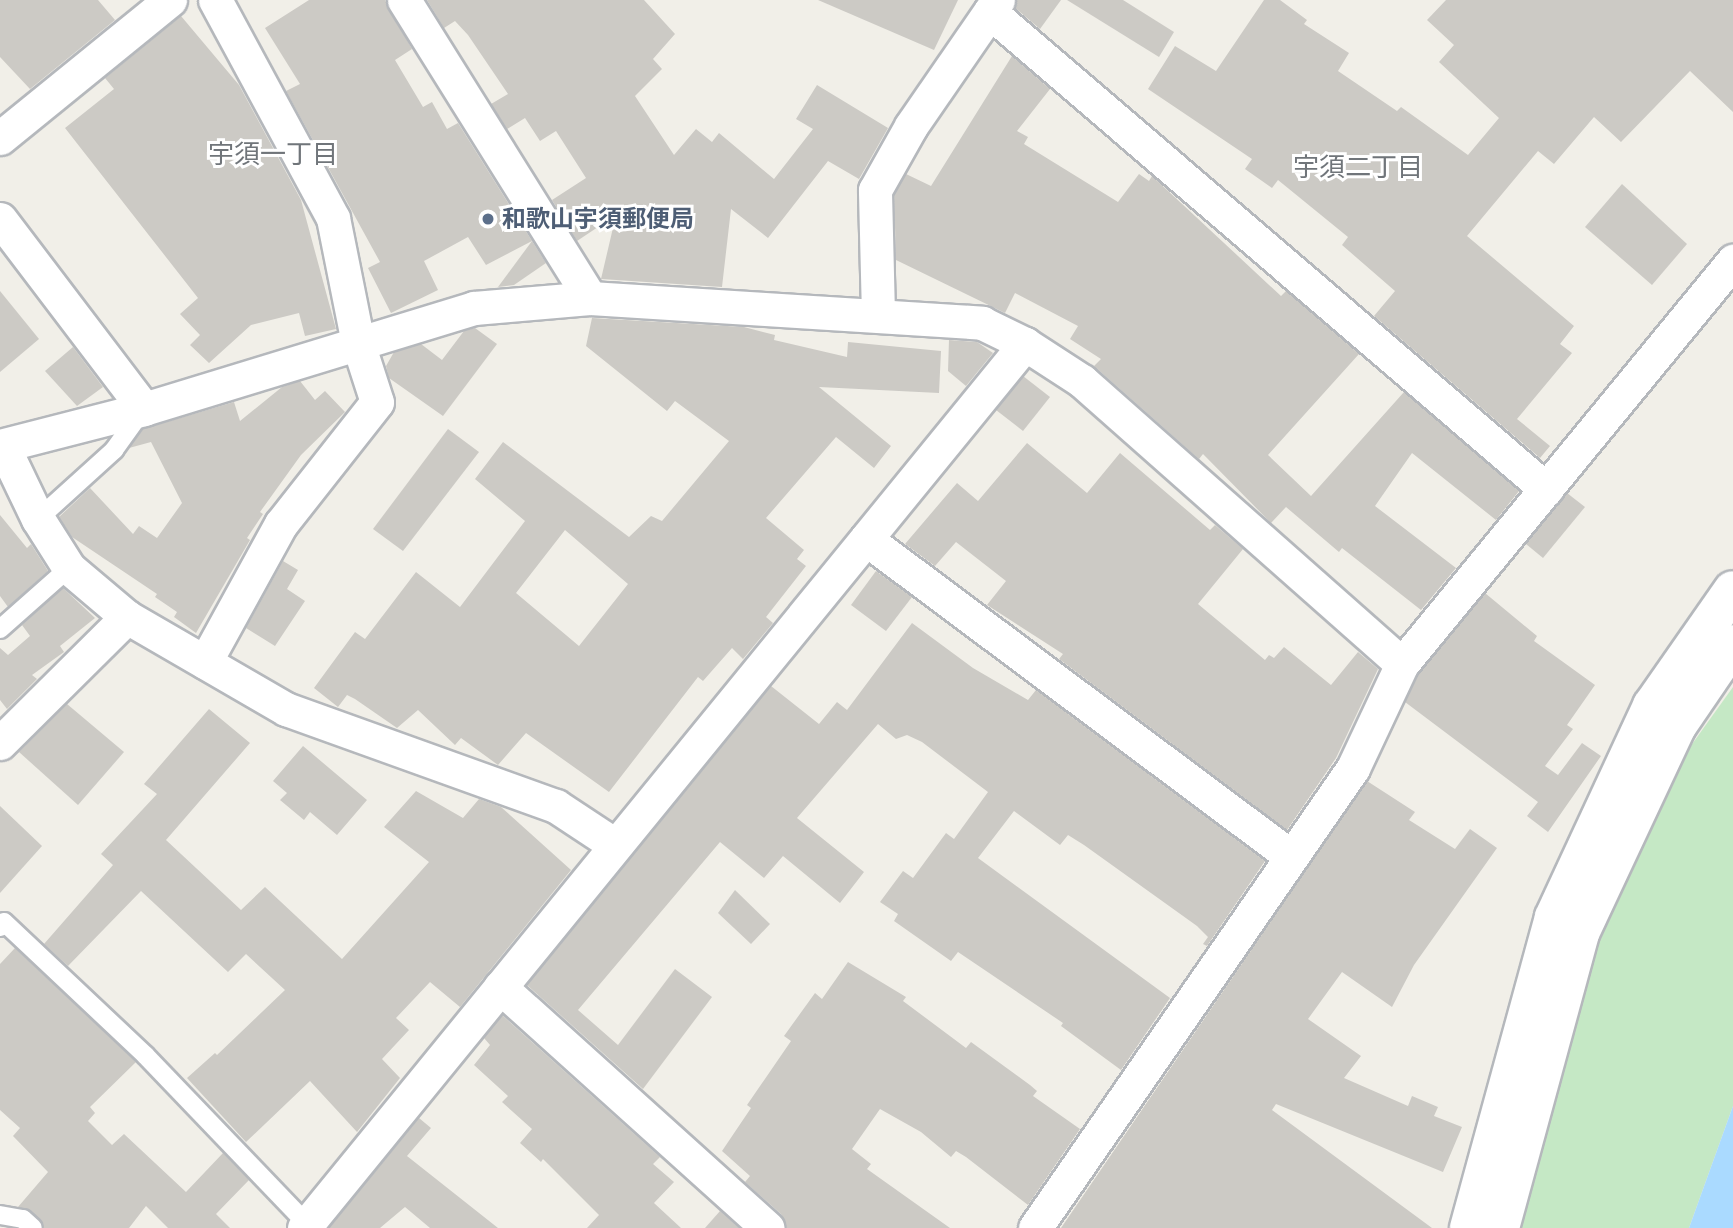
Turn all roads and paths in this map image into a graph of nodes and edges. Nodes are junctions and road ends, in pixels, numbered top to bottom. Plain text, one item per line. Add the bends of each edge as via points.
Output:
1 (170, 0) edge
2 (215, 0) edge
3 (404, 0) edge
4 (994, 6) edge
5 (0, 138) edge
6 (0, 219) edge
7 (1733, 261) edge
8 (590, 298) junction
9 (878, 315) junction
10 (358, 343) junction
11 (1025, 344) junction
12 (144, 409) junction
13 (1, 444) edge
14 (1546, 489) junction
15 (38, 519) junction
16 (866, 539) junction
17 (69, 568) junction
18 (1733, 590) edge
19 (127, 617) junction
20 (0, 629) edge
21 (1733, 644) edge
22 (205, 662) junction
23 (1402, 664) junction
24 (0, 743) edge
25 (615, 845) junction
26 (1289, 855) junction
27 (0, 927) edge
28 (500, 987) junction
29 (0, 1215) edge
30 (306, 1226) edge
31 (33, 1228) edge
32 (768, 1228) edge
33 (1035, 1228) edge
34 (1469, 1228) edge
35 (1500, 1228) edge

1 - 5 street
2 - 10 street via 333,218
3 - 8 street
4 - 9 street via 911,126 875,190
4 - 14 street
6 - 12 street
7 - 14 street
8 - 9 street
8 - 10 street via 474,308
9 - 11 street via 982,323
10 - 12 street
10 - 22 street via 377,402 281,524
11 - 16 street
11 - 23 street via 1082,381
12 - 13 street
12 - 15 lane via 114,450
13 - 15 street
14 - 23 street
15 - 17 street
16 - 25 street
16 - 26 street
17 - 19 street
17 - 20 lane
18 - 34 street via 1652,706 1554,917
19 - 22 street
19 - 24 street
21 - 35 street via 1677,726 1580,933
22 - 25 street via 286,709 556,806
23 - 26 street via 1353,768
25 - 28 street
26 - 33 street
27 - 30 lane via 4,922 146,1056
28 - 30 street
28 - 32 street
29 - 31 lane via 23,1219

